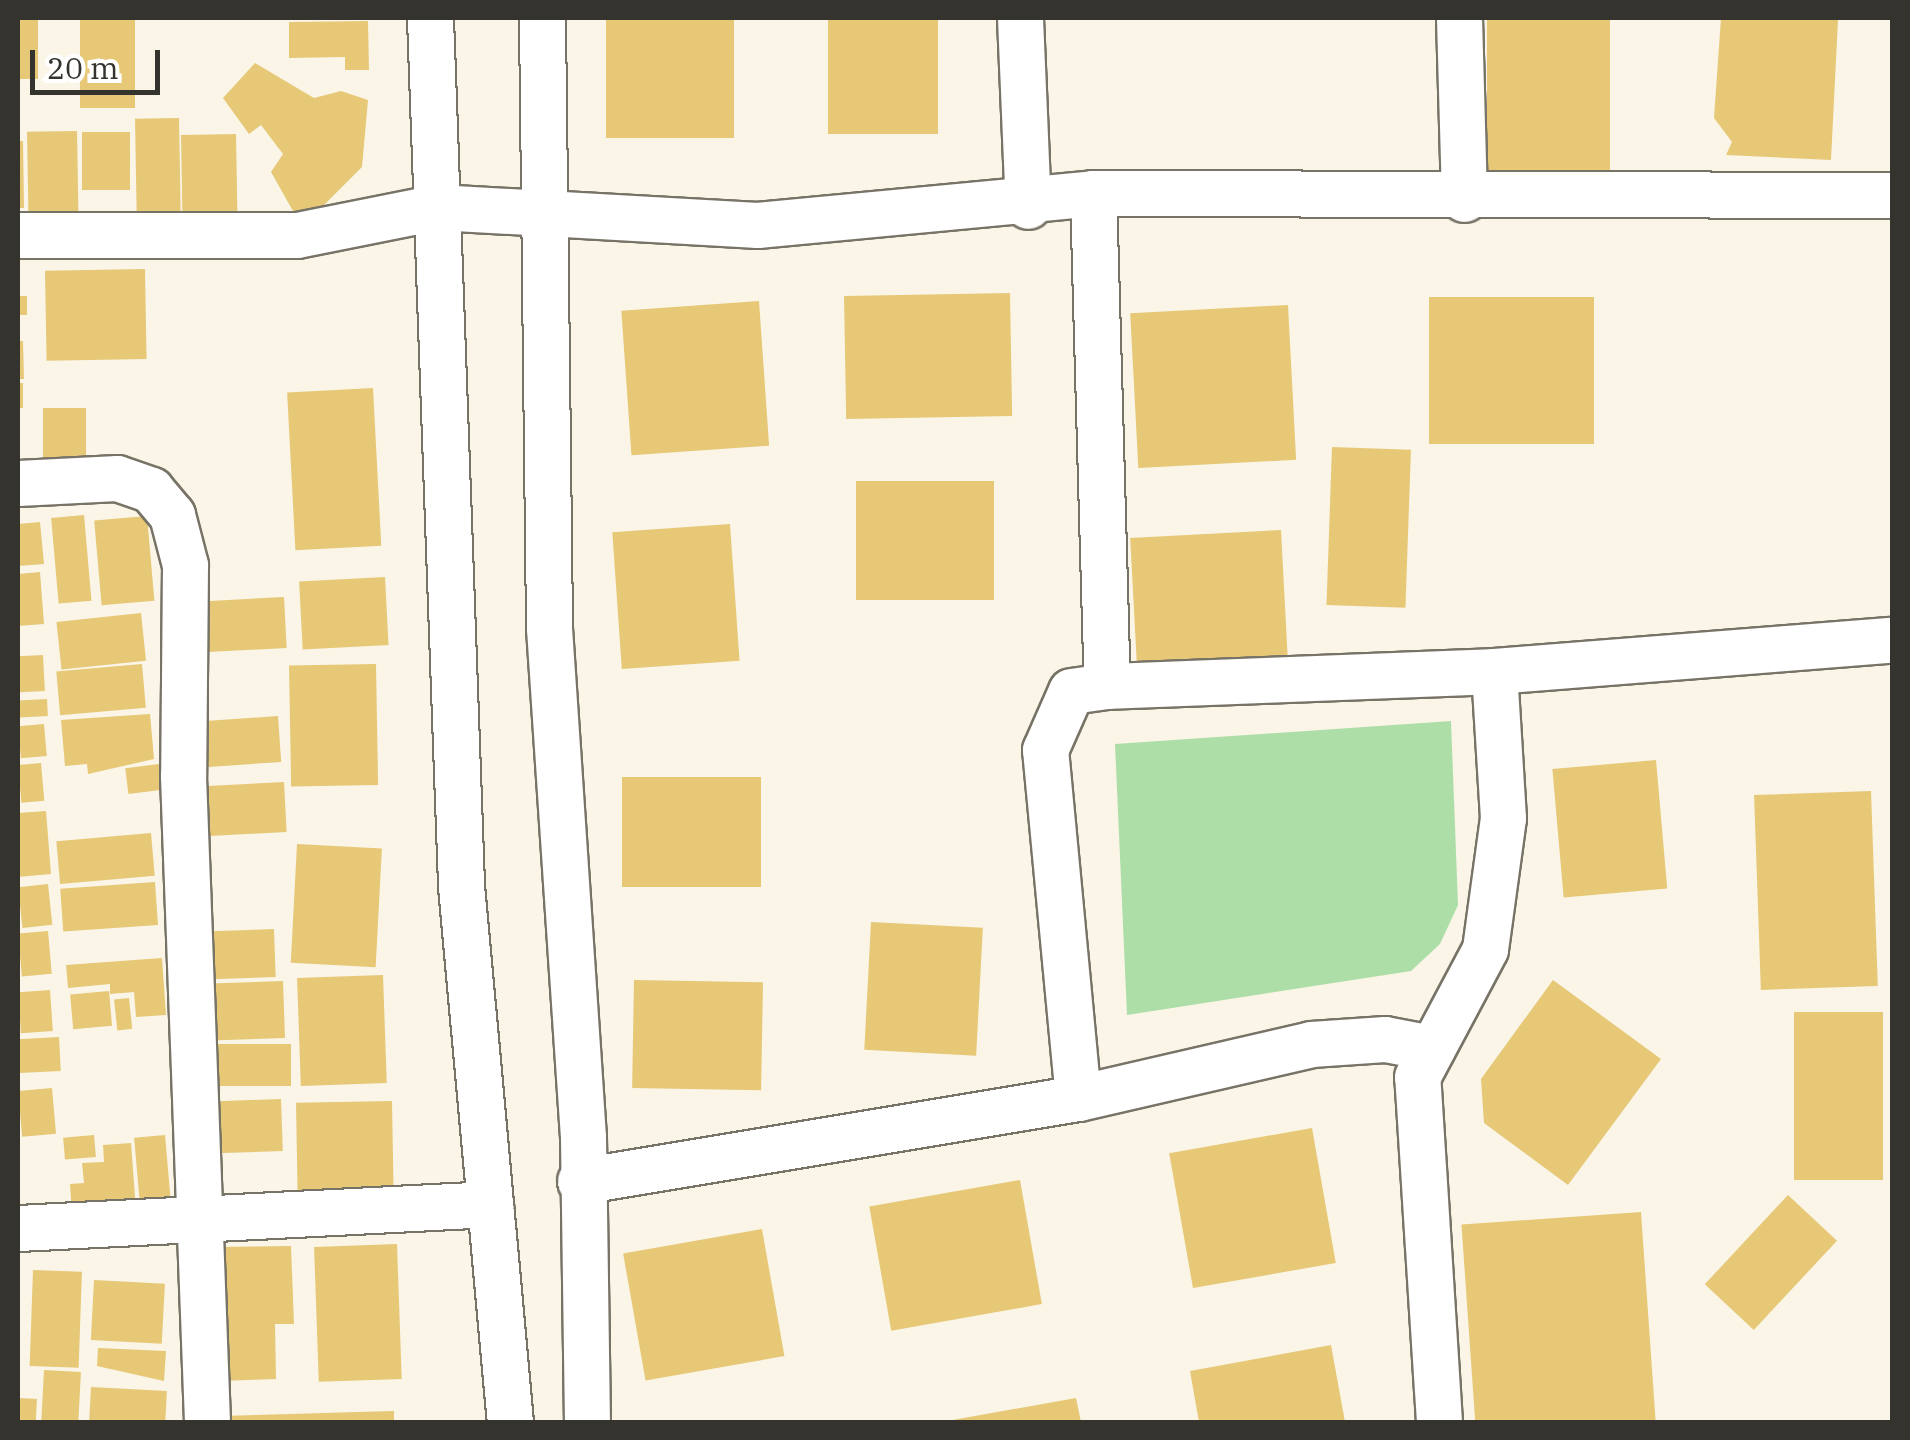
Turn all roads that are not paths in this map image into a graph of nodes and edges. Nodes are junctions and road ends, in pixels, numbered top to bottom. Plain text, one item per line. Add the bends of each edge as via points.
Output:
1 (430, 18) edge
2 (542, 18) edge
3 (1020, 18) edge
4 (1460, 18) edge
5 (1092, 193) junction
6 (1892, 195) edge
7 (1464, 198) junction
8 (1028, 206) junction
9 (437, 207) junction
10 (545, 218) junction
11 (18, 235) edge
12 (18, 483) edge
13 (1892, 640) edge
14 (1494, 671) junction
15 (1108, 686) junction
16 (1432, 1048) junction
17 (1078, 1098) junction
18 (580, 1182) junction
19 (490, 1204) junction
20 (200, 1222) junction
21 (18, 1228) edge
22 (207, 1422) edge
23 (510, 1422) edge
24 (587, 1422) edge
25 (1439, 1422) edge

1 - 9 street
2 - 10 street
3 - 8 street
4 - 7 street
5 - 7 street
5 - 8 street
5 - 15 street
6 - 7 street
8 - 10 street via 757,226
9 - 10 street
9 - 11 street via 298,235
9 - 19 street via 461,886
10 - 18 street via 548,628
12 - 20 street via 116,478 151,490 172,516 185,565
13 - 14 street
14 - 15 street
14 - 16 street via 1502,818 1485,948
15 - 17 street via 1070,691 1045,750
16 - 17 street via 1385,1039 1310,1044
16 - 25 street via 1417,1077
17 - 18 street
18 - 24 street
19 - 20 street
19 - 23 street
20 - 21 street
20 - 22 street

